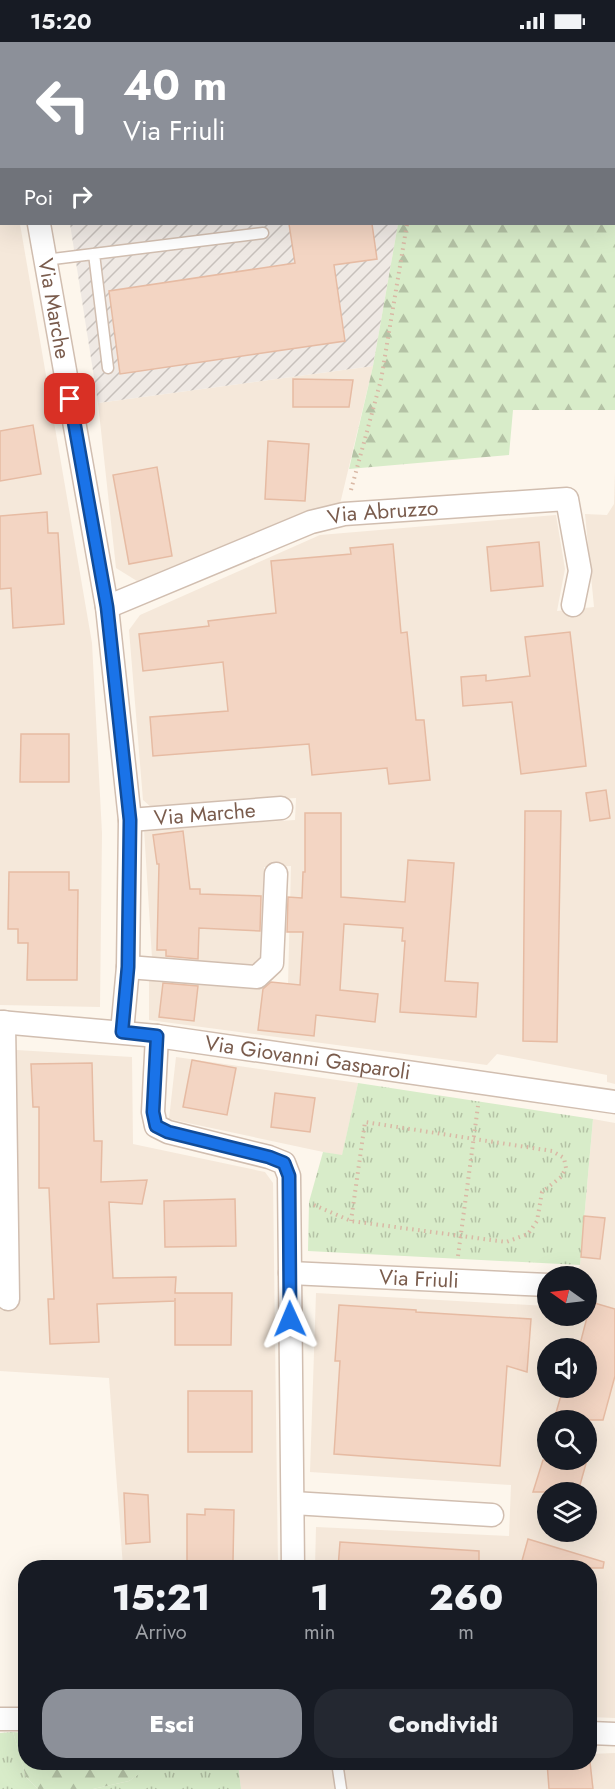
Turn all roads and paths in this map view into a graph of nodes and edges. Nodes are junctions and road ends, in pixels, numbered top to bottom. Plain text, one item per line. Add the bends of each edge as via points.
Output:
1 (39, 225) edge
2 (406, 225) edge
3 (263, 233) dead end
4 (94, 254) junction
5 (45, 260) junction
6 (108, 368) dead end
7 (344, 514) junction
8 (573, 606) dead end
9 (107, 607) junction
10 (280, 808) dead end
11 (130, 820) junction
12 (276, 874) dead end
13 (128, 967) junction
14 (2, 1022) edge
15 (122, 1032) junction
16 (157, 1036) junction
17 (482, 1084) junction
18 (615, 1102) edge
19 (474, 1139) junction
20 (290, 1200) junction
21 (351, 1221) junction
22 (461, 1236) junction
23 (290, 1273) junction
24 (455, 1281) junction
25 (537, 1285) edge
26 (8, 1299) dead end
27 (293, 1503) junction
28 (492, 1515) dead end
29 (293, 1560) edge
30 (0, 1719) edge
31 (18, 1719) edge
32 (597, 1733) edge
33 (615, 1734) edge
34 (338, 1770) edge
35 (341, 1789) edge

1 - 5 street, Via Marche
2 - 7 path via 381,380
3 - 4 lane
4 - 5 lane
4 - 6 lane
5 - 9 street, Via Marche
7 - 8 street, Via Abruzzo via 567,499 580,571
7 - 9 street, Via Abruzzo via 311,522
9 - 11 street, Via Marche
10 - 11 street, Via Marche
11 - 13 street, Via Marche
12 - 13 street via 272,963 257,977
13 - 15 street, Via Marche
14 - 15 street, Via Giovanni Gasparoli
14 - 26 street
15 - 16 street, Via Giovanni Gasparoli
16 - 17 street, Via Giovanni Gasparoli
16 - 20 street via 153,1112 156,1126 284,1163
17 - 18 street, Via Giovanni Gasparoli
17 - 19 path
19 - 21 path via 365,1122
19 - 22 path
19 - 22 path via 552,1151 564,1158 566,1168 542,1192 537,1221 528,1234 506,1242
20 - 21 path via 309,1202
20 - 23 street
21 - 22 path
22 - 24 path
23 - 24 street, Via Friuli
23 - 27 street
24 - 25 street, Via Friuli
27 - 28 street
27 - 29 street
30 - 31 street
32 - 33 street
34 - 35 lane

